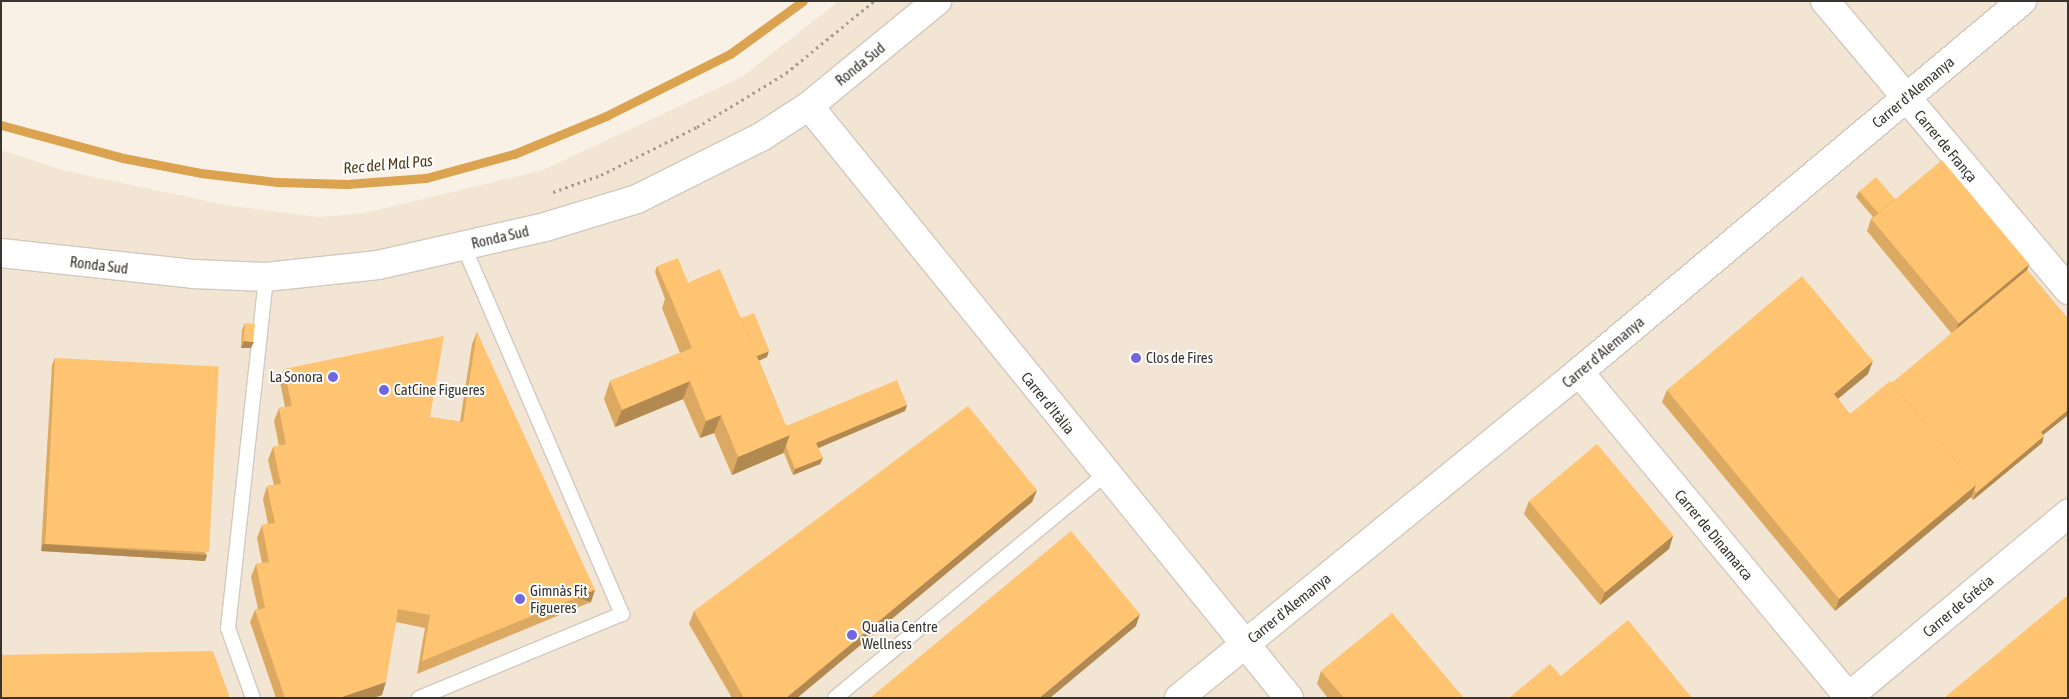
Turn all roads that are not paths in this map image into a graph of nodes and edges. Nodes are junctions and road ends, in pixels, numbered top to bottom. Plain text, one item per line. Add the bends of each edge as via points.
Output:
1 (937, 1) edge
2 (1825, 1) edge
3 (2022, 1) edge
4 (1906, 98) junction
5 (808, 106) junction
6 (463, 245) junction
7 (1, 253) edge
8 (266, 277) junction
9 (2068, 290) edge
10 (1579, 372) junction
11 (1105, 474) junction
12 (2068, 514) edge
13 (1244, 644) junction
14 (1849, 697) edge
15 (253, 698) edge
16 (419, 698) edge
17 (835, 698) edge
18 (1179, 698) edge
19 (1289, 698) edge

1 - 5 street, Ronda Sud
2 - 4 street, Carrer de França
3 - 4 street, Carrer d'Alemanya
4 - 9 street, Carrer de França
4 - 10 street, Carrer d'Alemanya
5 - 6 street, Ronda Sud via 761,137 637,199 545,227
5 - 11 street, Carrer d'Itàlia
6 - 8 street, Ronda Sud via 378,265
6 - 16 lane via 622,614
7 - 8 street, Ronda Sud via 192,274
8 - 15 lane via 228,628
10 - 13 street, Carrer d'Alemanya
10 - 14 street, Carrer de Dinamarca
11 - 13 street, Carrer d'Itàlia
11 - 17 lane
12 - 14 street, Carrer de Grècia
13 - 18 street, Carrer d'Alemanya
13 - 19 street, Carrer d'Itàlia

